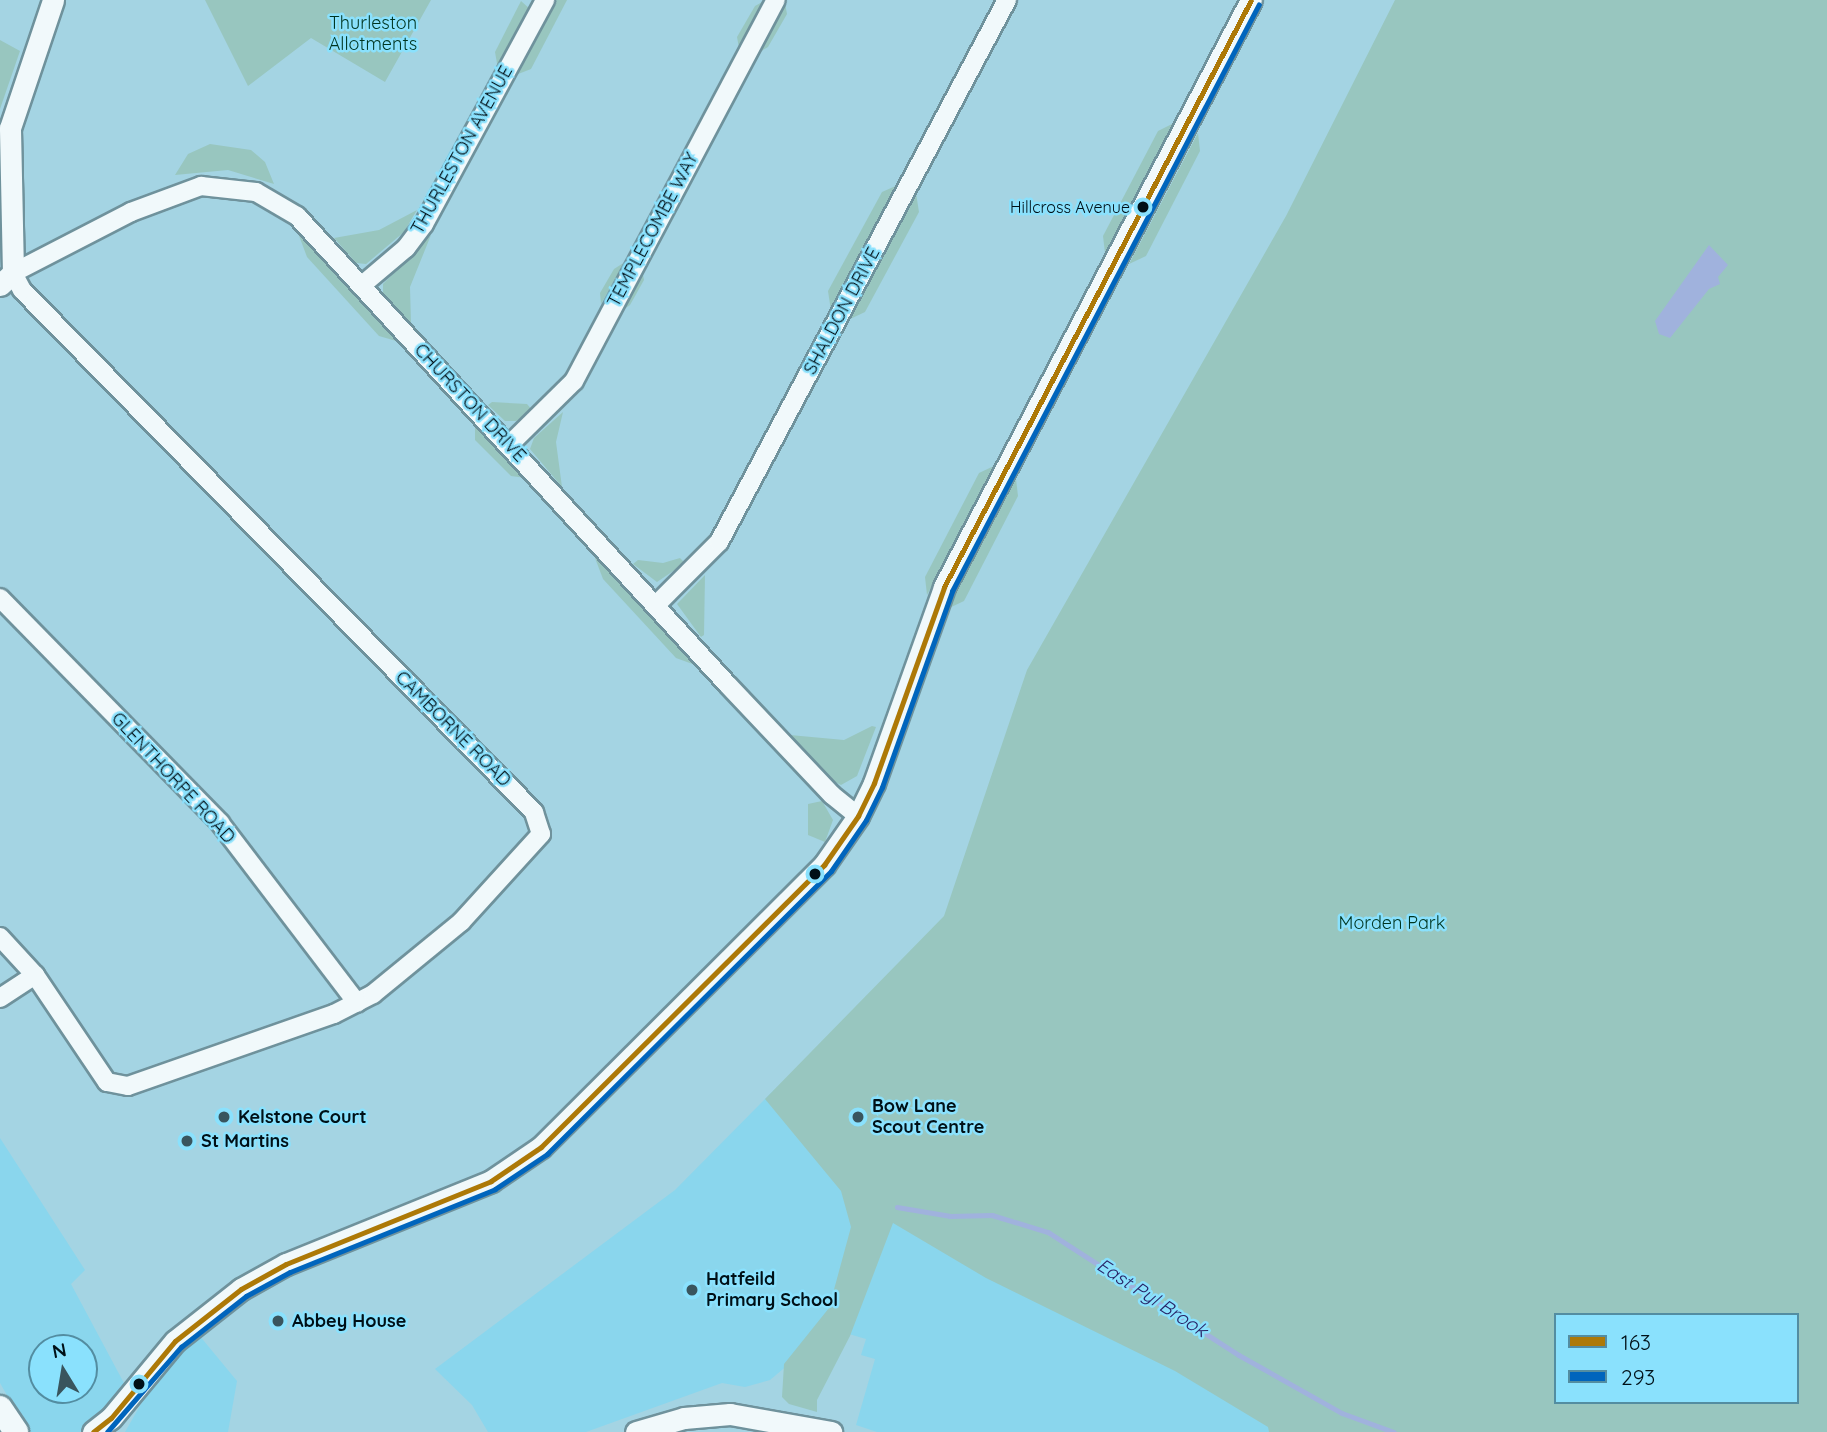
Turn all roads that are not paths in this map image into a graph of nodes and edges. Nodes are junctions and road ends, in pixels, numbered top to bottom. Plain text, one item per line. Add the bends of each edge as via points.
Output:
1 (53, 0) edge
2 (545, 0) edge
3 (776, 0) edge
4 (1007, 0) edge
5 (1251, 0) edge
6 (7, 279) edge
7 (361, 286) junction
8 (509, 445) junction
9 (0, 598) edge
10 (656, 605) junction
11 (858, 817) junction
12 (0, 937) edge
13 (35, 975) junction
14 (0, 998) edge
15 (357, 1003) junction
16 (0, 1408) edge
17 (744, 1424) edge
18 (109, 1425) edge
19 (16, 1432) edge
20 (93, 1432) edge
21 (636, 1432) edge
22 (831, 1432) edge

1 - 6 street via 10,128
2 - 7 street, THURLESTON AVENUE via 424,224 406,248
3 - 8 street, TEMPLECOMBE WAY via 574,381
4 - 10 street, SHALDON DRIVE via 719,542
5 - 11 street via 944,587
6 - 7 street, CHURSTON DRIVE via 180,190 219,186 256,192 286,206
6 - 15 street, CAMBORNE ROAD via 539,818 541,834 535,845 461,922
7 - 8 street, CHURSTON DRIVE
8 - 10 street, CHURSTON DRIVE
9 - 15 street, GLENTHORPE ROAD via 220,823
10 - 11 street, CHURSTON DRIVE via 832,795
11 - 18 street via 788,905 541,1147 491,1181 286,1264 241,1289 175,1341
12 - 13 street
13 - 14 street
13 - 15 street, CAMBORNE ROAD via 107,1082 128,1086
16 - 19 main road
17 - 21 street via 709,1415
17 - 22 street
18 - 20 street

